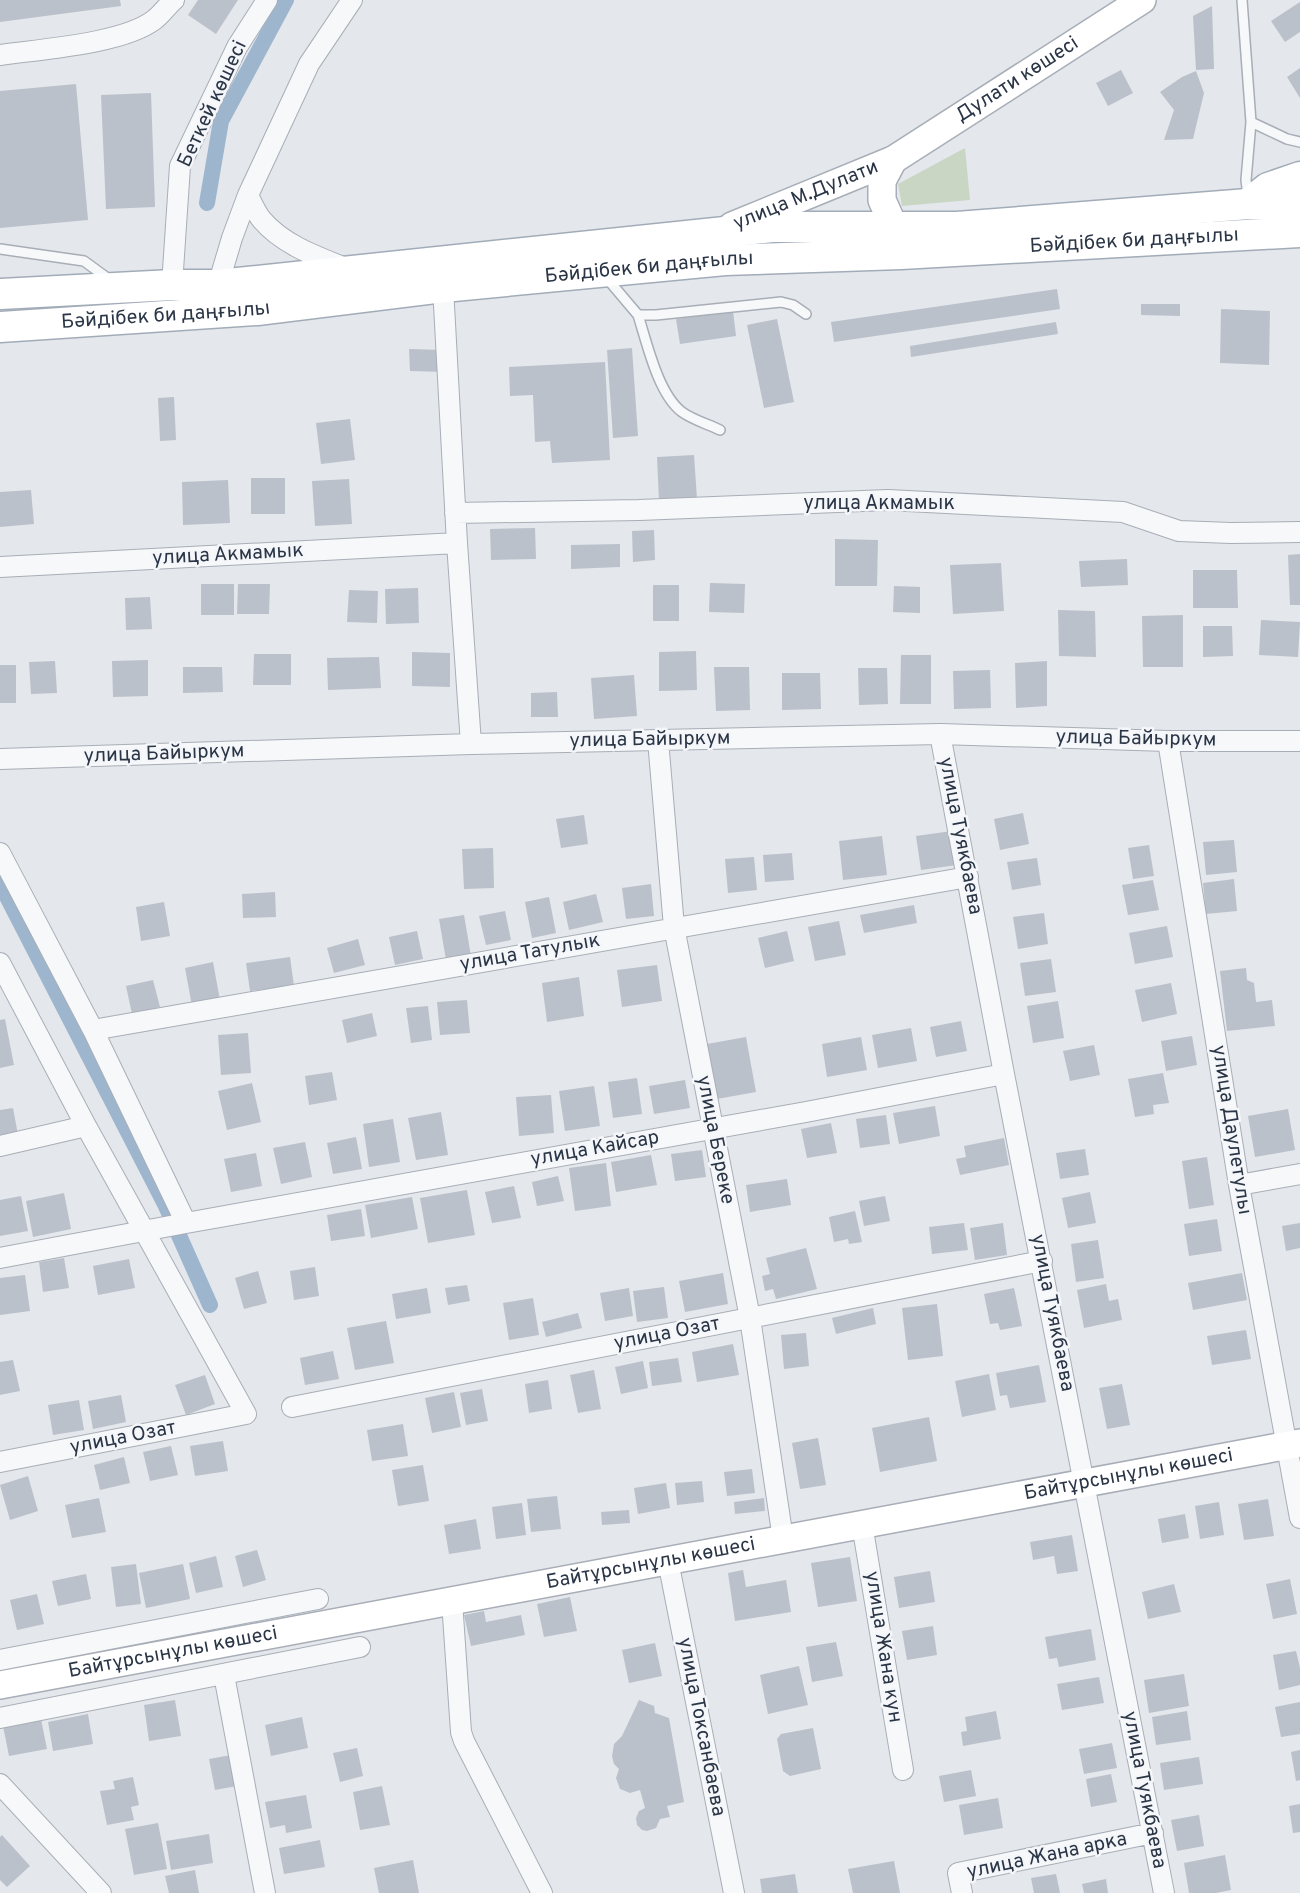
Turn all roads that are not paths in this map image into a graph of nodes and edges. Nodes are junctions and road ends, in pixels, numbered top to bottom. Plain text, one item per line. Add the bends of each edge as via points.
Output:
1 (267, 0) edge
2 (352, 0) edge
3 (1142, 0) edge
4 (1242, 0) edge
5 (166, 3) edge
6 (0, 55) edge
7 (1251, 122) junction
8 (1300, 142) edge
9 (894, 160) junction
10 (1300, 177) edge
11 (248, 195) junction
12 (1248, 204) junction
13 (1300, 205) edge
14 (894, 227) junction
15 (719, 232) junction
16 (1300, 232) edge
17 (1269, 233) junction
18 (1300, 238) edge
19 (0, 249) edge
20 (602, 272) junction
21 (172, 285) junction
22 (218, 285) junction
23 (357, 285) junction
24 (122, 288) junction
25 (443, 288) junction
26 (0, 294) edge
27 (806, 314) dead end
28 (638, 315) junction
29 (0, 327) edge
30 (720, 430) dead end
31 (455, 513) junction
32 (1300, 532) edge
33 (457, 543) junction
34 (0, 567) edge
35 (940, 734) junction
36 (658, 740) junction
37 (1168, 741) junction
38 (1300, 741) edge
39 (471, 744) junction
40 (0, 759) edge
41 (0, 853) edge
42 (968, 877) junction
43 (674, 927) junction
44 (0, 963) edge
45 (93, 1030) junction
46 (1004, 1074) junction
47 (86, 1126) junction
48 (712, 1128) junction
49 (0, 1146) edge
50 (1300, 1174) edge
51 (1239, 1185) junction
52 (186, 1222) junction
53 (149, 1231) junction
54 (0, 1258) edge
55 (1042, 1261) junction
56 (750, 1318) junction
57 (292, 1407) dead end
58 (1293, 1444) edge
59 (0, 1462) edge
60 (1085, 1483) junction
61 (1300, 1518) edge
62 (862, 1524) junction
63 (783, 1539) junction
64 (668, 1561) junction
65 (318, 1599) dead end
66 (452, 1601) junction
67 (360, 1647) dead end
68 (0, 1660) edge
69 (224, 1675) junction
70 (0, 1685) edge
71 (0, 1718) edge
72 (903, 1770) dead end
73 (0, 1784) edge
74 (1153, 1833) junction
75 (101, 1893) edge
76 (265, 1893) edge
77 (542, 1893) edge
78 (734, 1893) edge
79 (962, 1893) edge
80 (1164, 1893) edge

1 - 21 street, Беткей көшесі via 237,47 180,165
2 - 11 street via 309,64
3 - 9 main road, Дулати көшесі
4 - 7 lane
5 - 6 street via 154,20 131,32
7 - 8 lane
7 - 12 lane
9 - 14 main road via 882,181 882,200
9 - 15 main road, улица М.Дулати
10 - 12 main road via 1268,188
11 - 22 street
11 - 23 street via 261,219 276,233
12 - 13 main road, Бәйдібек би даңғылы
12 - 14 main road, Бәйдібек би даңғылы via 957,227
14 - 15 main road, Бәйдібек би даңғылы via 772,227
15 - 23 main road, Бәйдібек би даңғылы
16 - 17 main road, Бәйдібек би даңғылы
17 - 18 main road
17 - 20 main road, Бәйдібек би даңғылы via 725,261
19 - 24 lane via 84,261
20 - 25 main road, Бәйдібек би даңғылы
20 - 28 lane
21 - 22 main road, Бәйдібек би даңғылы
21 - 24 main road, Бәйдібек би даңғылы
22 - 23 main road, Бәйдібек би даңғылы
23 - 25 main road, Бәйдібек би даңғылы
23 - 29 main road, Бәйдібек би даңғылы via 257,310
24 - 26 main road, Бәйдібек би даңғылы
25 - 31 street
27 - 28 lane via 781,302
28 - 30 lane via 661,383 673,404 683,413
31 - 32 street, улица Акмамык via 888,500 1123,512 1179,531
31 - 33 street
33 - 34 street, улица Акмамык
33 - 39 street
35 - 36 street, улица Байыркум
35 - 37 street, улица Байыркум
35 - 42 street, улица Туякбаева
36 - 39 street, улица Байыркум
36 - 43 street, улица Береке
37 - 38 street, улица Байыркум
37 - 51 street, улица Даулетулы
39 - 40 street, улица Байыркум
41 - 45 street
42 - 43 street, улица Татулык
42 - 46 street, улица Туякбаева
43 - 45 street, улица Татулык
43 - 48 street, улица Береке
44 - 47 street
45 - 52 street
46 - 48 street, улица Кайсар
46 - 55 street, улица Туякбаева
47 - 49 street
47 - 53 street
48 - 52 street, улица Кайсар
48 - 56 street, улица Береке
50 - 51 street
51 - 58 street, улица Даулетулы
52 - 53 street, улица Кайсар
53 - 54 street
53 - 59 street, улица Озат via 246,1414
55 - 56 street, улица Озат
55 - 60 street, улица Туякбаева
56 - 57 street, улица Озат
56 - 63 street, улица Береке
58 - 60 main road, Байтұрсынұлы көшесі
58 - 61 street, улица Даулетулы
60 - 62 main road, Байтұрсынұлы көшесі
60 - 74 street, улица Туякбаева
62 - 63 main road, Байтұрсынұлы көшесі
62 - 72 street, улица Жана кун
63 - 64 main road, Байтұрсынұлы көшесі
64 - 66 main road, Байтұрсынұлы көшесі
64 - 78 street, улица Токсанбаева
65 - 68 street
66 - 70 main road, Байтұрсынұлы көшесі
66 - 77 street via 461,1732
67 - 69 street
69 - 71 street
69 - 76 street
73 - 75 street
74 - 79 street, улица Жана арка via 958,1874
74 - 80 street, улица Туякбаева

